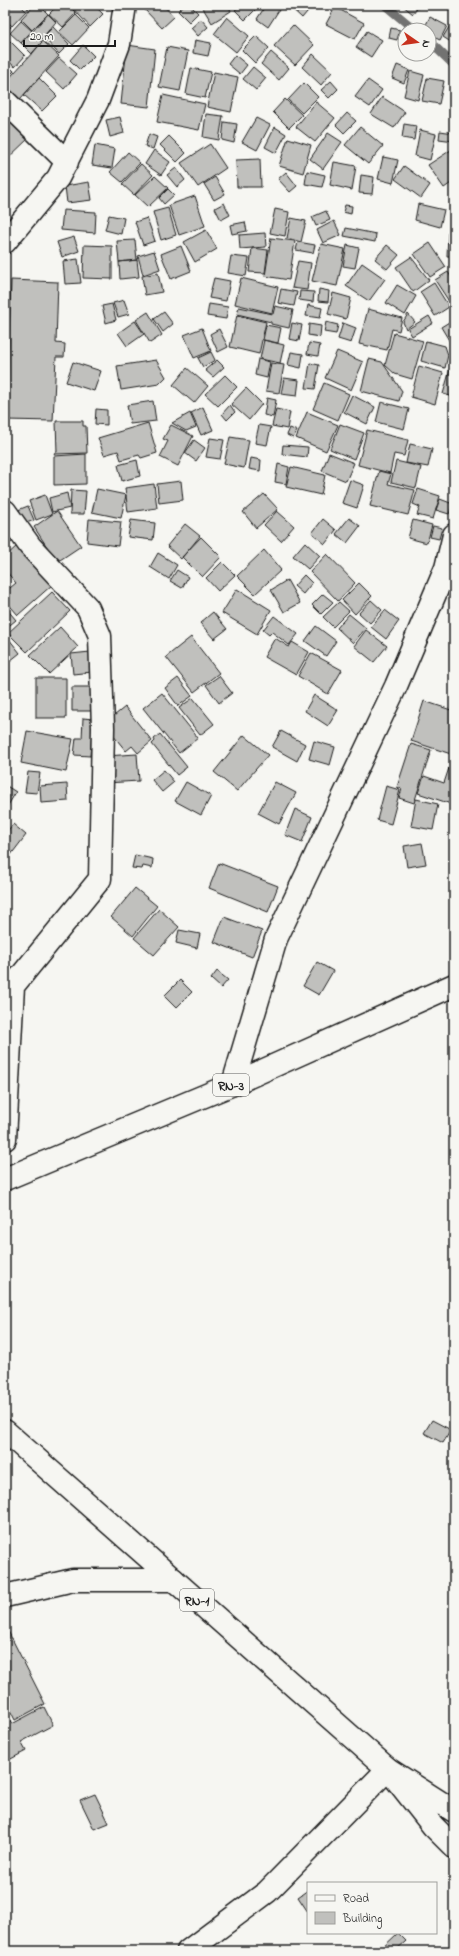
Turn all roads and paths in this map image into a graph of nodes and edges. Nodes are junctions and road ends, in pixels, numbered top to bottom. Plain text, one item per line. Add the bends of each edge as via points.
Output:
1 (124, 5) edge
2 (5, 101) edge
3 (67, 162) junction
4 (5, 242) edge
5 (5, 511) edge
6 (454, 535) edge
7 (9, 980) edge
8 (454, 985) edge
9 (233, 1084) junction
10 (5, 1140) edge
11 (5, 1179) edge
12 (5, 1431) edge
13 (174, 1580) junction
14 (5, 1596) edge
15 (388, 1769) junction
16 (454, 1811) edge
17 (454, 1847) edge
18 (188, 1951) edge

1 - 3 main road via 119,44 98,100
2 - 3 main road
3 - 4 main road via 58,178
5 - 7 main road via 30,546 88,608 94,620 100,636 103,728 100,879
6 - 9 main road via 446,568 396,686 276,939
7 - 10 main road
8 - 9 main road, RN-3
9 - 11 main road, RN-3
12 - 13 main road, RN-1
13 - 14 main road via 73,1580
13 - 15 main road, RN-1
15 - 16 main road, RN-1
15 - 17 main road, RN-1
15 - 18 main road via 267,1892

